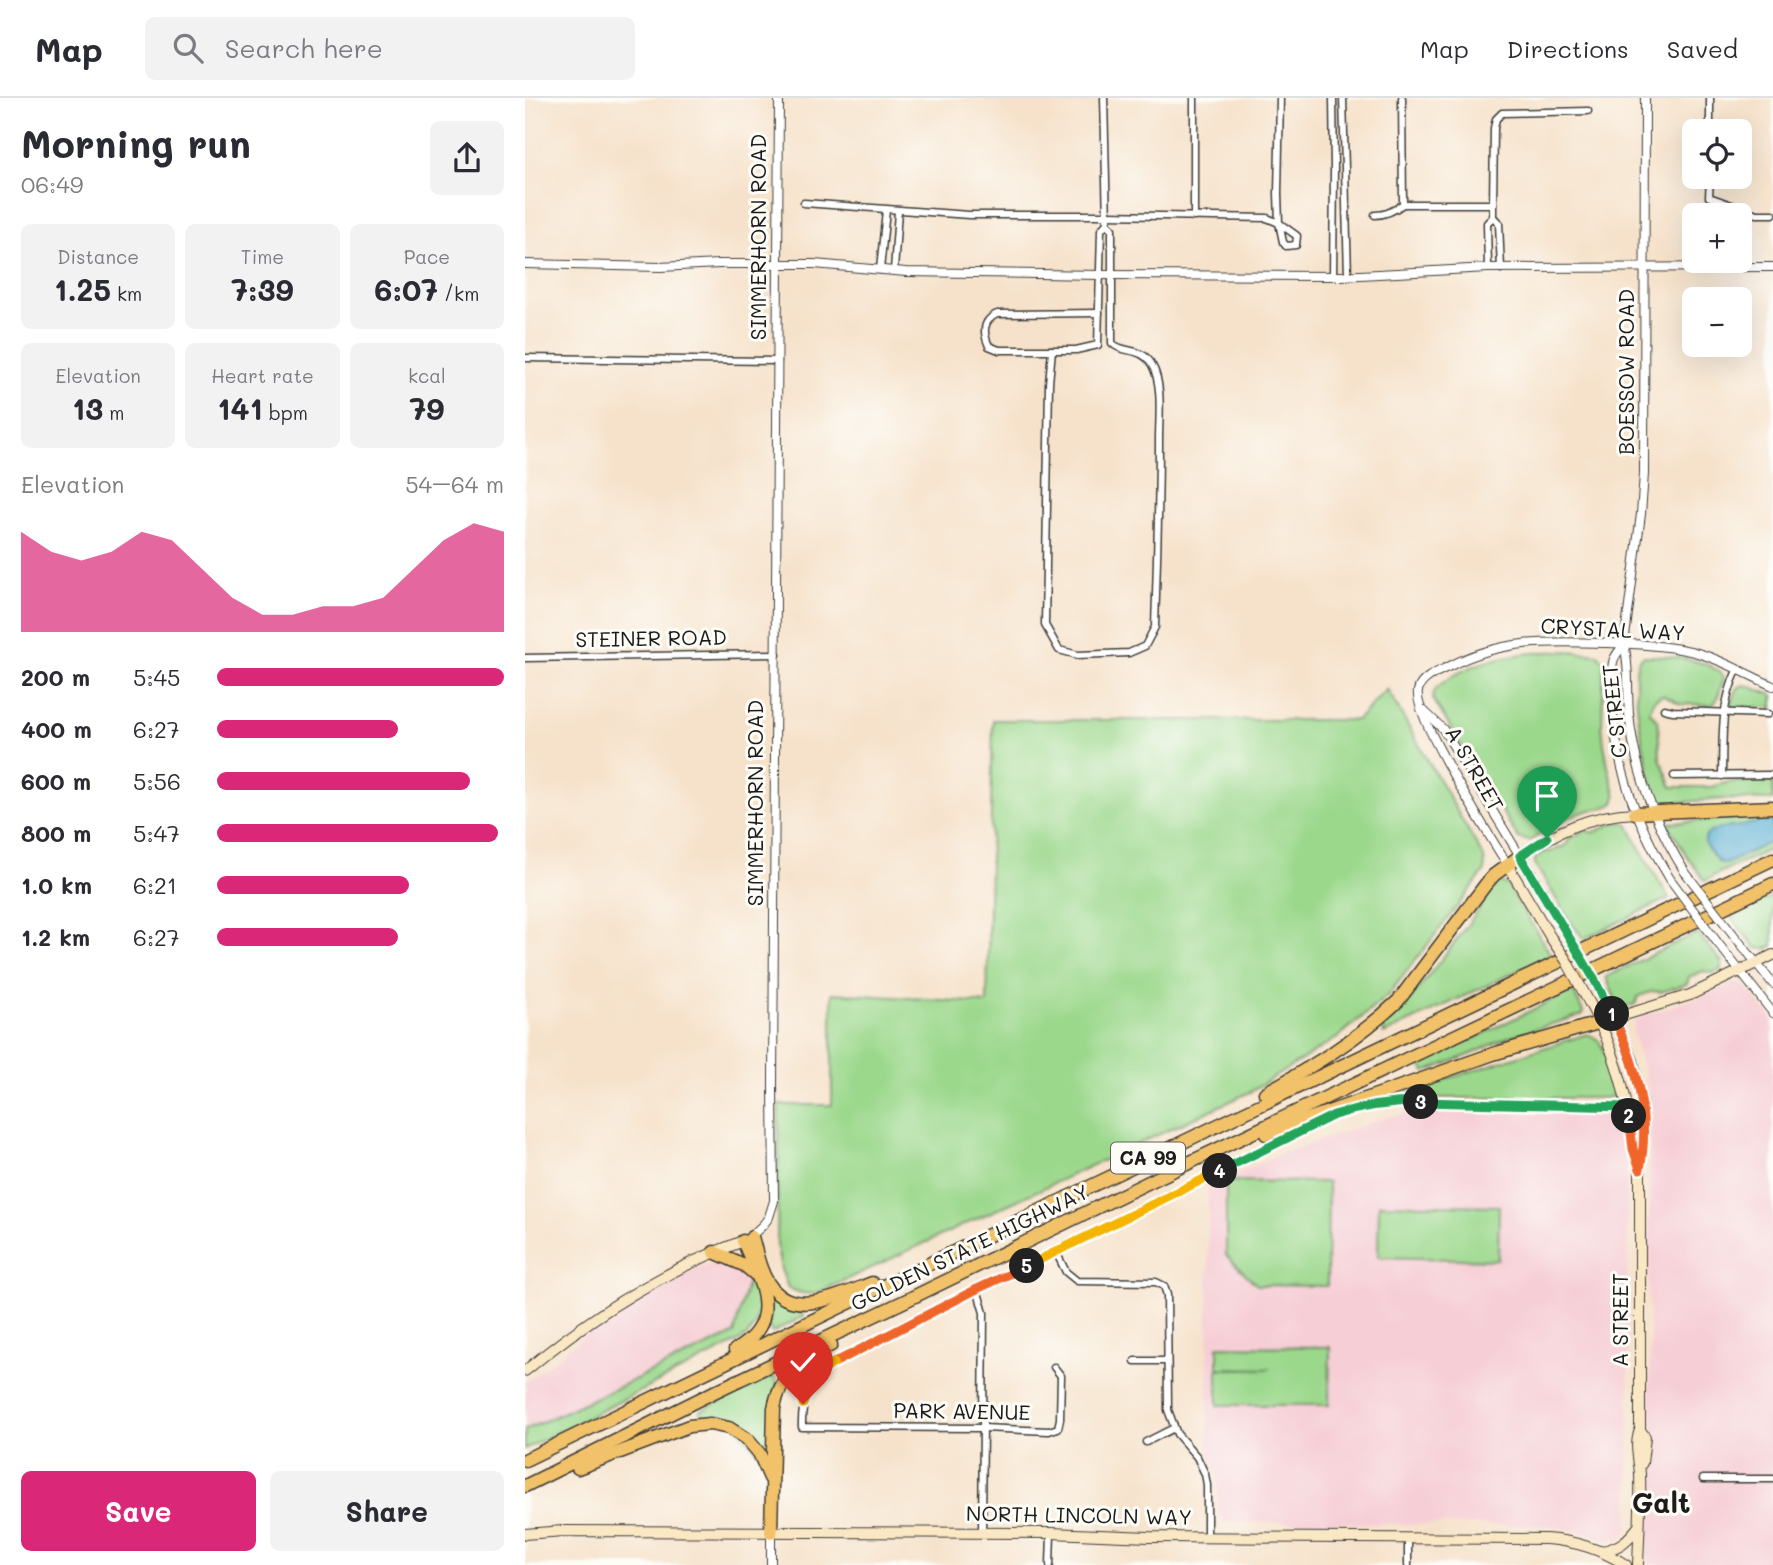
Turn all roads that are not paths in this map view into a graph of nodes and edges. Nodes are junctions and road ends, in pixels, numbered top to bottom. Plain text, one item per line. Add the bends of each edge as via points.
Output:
1 (779, 98) edge
2 (1104, 98) edge
3 (1193, 98) edge
4 (1280, 98) edge
5 (1333, 98) edge
6 (1343, 98) edge
7 (1402, 98) edge
8 (1645, 98) edge
9 (1710, 98) edge
10 (1588, 111) dead end
11 (1710, 119) edge
12 (1709, 189) edge
13 (804, 203) dead end
14 (1403, 204) junction
15 (1493, 204) junction
16 (886, 210) junction
17 (898, 211) junction
18 (1773, 214) edge
19 (1375, 215) dead end
20 (1493, 216) junction
21 (1194, 217) junction
22 (1107, 219) junction
23 (525, 264) edge
24 (778, 265) junction
25 (1645, 267) junction
26 (1773, 267) edge
27 (1488, 268) junction
28 (1501, 268) junction
29 (880, 270) junction
30 (894, 271) junction
31 (1100, 275) junction
32 (1112, 275) junction
33 (1333, 275) junction
34 (1348, 275) junction
35 (1099, 313) junction
36 (1052, 350) junction
37 (525, 358) edge
38 (778, 361) junction
39 (1624, 644) junction
40 (777, 654) junction
41 (525, 658) edge
42 (1737, 670) junction
43 (1773, 687) edge
44 (1417, 693) joint
45 (1664, 709) dead end
46 (1422, 710) junction
47 (1723, 713) junction
48 (1768, 714) dead end
49 (1773, 775) edge
50 (1674, 776) dead end
51 (1722, 776) junction
52 (1773, 807) edge
53 (1652, 812) junction
54 (1635, 813) junction
55 (1520, 856) junction
56 (1773, 859) edge
57 (1507, 864) junction
58 (1773, 884) edge
59 (1773, 955) edge
60 (1756, 964) junction
61 (1741, 971) junction
62 (1773, 984) edge
63 (1773, 1013) edge
64 (1615, 1018) junction
65 (1600, 1022) junction
66 (1628, 1107) junction
67 (1177, 1144) junction
68 (1206, 1155) junction
69 (1640, 1169) junction
70 (747, 1239) junction
71 (714, 1252) junction
72 (1056, 1252) junction
73 (935, 1261) junction
74 (759, 1278) junction
75 (977, 1289) junction
76 (909, 1299) junction
77 (1135, 1361) dead end
78 (1167, 1361) junction
79 (1054, 1367) dead end
80 (525, 1371) edge
81 (683, 1383) junction
82 (983, 1428) junction
83 (1174, 1428) junction
84 (1146, 1442) dead end
85 (525, 1460) edge
86 (1703, 1479) dead end
87 (1773, 1479) edge
88 (772, 1482) junction
89 (525, 1486) edge
90 (1639, 1526) junction
91 (771, 1532) junction
92 (982, 1533) junction
93 (1051, 1533) junction
94 (525, 1535) edge
95 (1207, 1537) junction
96 (1408, 1538) junction
97 (1602, 1551) junction
98 (771, 1565) edge
99 (1050, 1565) edge
100 (1408, 1565) edge
101 (1626, 1565) edge
102 (1638, 1565) edge

1 - 24 street, SIMMERHORN ROAD
2 - 22 street
3 - 21 street
4 - 21 street via 1279,223 1267,218
5 - 33 street
6 - 34 street
7 - 14 street
8 - 25 street, BOESSOW ROAD
9 - 11 street
10 - 15 street via 1502,113 1494,128
12 - 18 street via 1709,197 1757,214
13 - 16 street
14 - 15 street
14 - 19 street
15 - 20 street
16 - 17 street
16 - 29 street
17 - 22 street
17 - 30 street
20 - 27 street via 1487,223
20 - 28 street via 1499,223
21 - 22 street
22 - 31 street via 1101,230
22 - 32 street via 1112,229
23 - 24 street
24 - 29 street
24 - 38 street, SIMMERHORN ROAD
25 - 26 street
25 - 28 street
25 - 39 street, BOESSOW ROAD via 1644,474
27 - 28 street
27 - 34 street
29 - 30 street
30 - 31 street
31 - 32 street
31 - 35 street
32 - 33 street
32 - 36 street via 1112,343 1138,351 1152,363 1159,385 1155,627 1146,646 1129,653 1078,655 1059,650 1045,625
33 - 34 street
35 - 36 street via 1098,345
35 - 36 street via 997,314 986,323 989,346
37 - 38 street
38 - 40 street, SIMMERHORN ROAD
39 - 42 street, CRYSTAL WAY via 1690,651
39 - 44 street, CRYSTAL WAY via 1548,641 1507,645 1467,657 1427,679
39 - 53 street, C STREET via 1634,749
39 - 54 street, C STREET via 1613,661 1613,721
40 - 41 street, STEINER ROAD
40 - 70 street, SIMMERHORN ROAD via 774,1198 764,1225
42 - 43 street, CRYSTAL WAY
42 - 47 street
44 - 46 street, A STREET
45 - 47 street
46 - 55 street, A STREET via 1443,729
46 - 57 street, A STREET via 1430,733
47 - 48 street
47 - 51 street
49 - 51 street
50 - 51 street
52 - 53 highway
53 - 54 highway
53 - 60 street, C STREET, bridge via 1685,872
54 - 55 main road via 1584,821
54 - 61 street, C STREET, bridge via 1670,879
55 - 57 highway
55 - 64 main road, A STREET, bridge
56 - 67 highway, GOLDEN STATE HIGHWAY / CA 99
57 - 65 main road, A STREET, bridge
57 - 67 highway via 1486,884 1398,1001 1380,1017 1313,1066
58 - 68 highway, GOLDEN STATE HIGHWAY / CA 99
59 - 60 main road
60 - 61 main road
60 - 62 street, C STREET
61 - 63 street, C STREET
61 - 64 main road via 1690,995
64 - 65 highway
64 - 69 main road, A STREET via 1633,1061 1642,1103
65 - 66 main road, A STREET
65 - 68 highway
66 - 69 main road, A STREET
66 - 72 street via 1370,1105 1317,1123
67 - 73 highway, GOLDEN STATE HIGHWAY / CA 99
68 - 76 highway, GOLDEN STATE HIGHWAY / CA 99
69 - 90 main road, A STREET
70 - 71 main road
70 - 73 highway via 772,1290 800,1303 826,1300
70 - 74 highway
71 - 74 highway via 744,1265
71 - 80 main road via 608,1308
72 - 75 street
72 - 78 street via 1066,1272 1077,1281 1156,1282 1164,1286
73 - 81 highway, GOLDEN STATE HIGHWAY / CA 99
74 - 81 highway via 766,1308 756,1334
75 - 82 street via 984,1313
75 - 82 street, PARK AVENUE via 823,1370 806,1394 802,1427
76 - 88 highway via 806,1359 785,1379 774,1408
76 - 89 highway, GOLDEN STATE HIGHWAY / CA 99
77 - 78 street
78 - 83 street via 1168,1410
79 - 82 street, PARK AVENUE via 1061,1376 1058,1427 1049,1431
81 - 85 highway, GOLDEN STATE HIGHWAY / CA 99
82 - 92 street
83 - 84 street
83 - 95 street via 1205,1474
86 - 87 street
88 - 89 highway via 748,1440 729,1428 700,1423
88 - 91 highway
90 - 97 main road via 1625,1543
90 - 102 main road, A STREET
91 - 92 main road, NORTH LINCOLN WAY
91 - 94 main road, NORTH LINCOLN WAY via 563,1531
91 - 98 street
92 - 93 main road, NORTH LINCOLN WAY
93 - 95 main road, NORTH LINCOLN WAY
93 - 99 street
95 - 96 main road, NORTH LINCOLN WAY
96 - 97 main road, NORTH LINCOLN WAY via 1561,1540
96 - 100 street
97 - 101 main road, NORTH LINCOLN WAY

